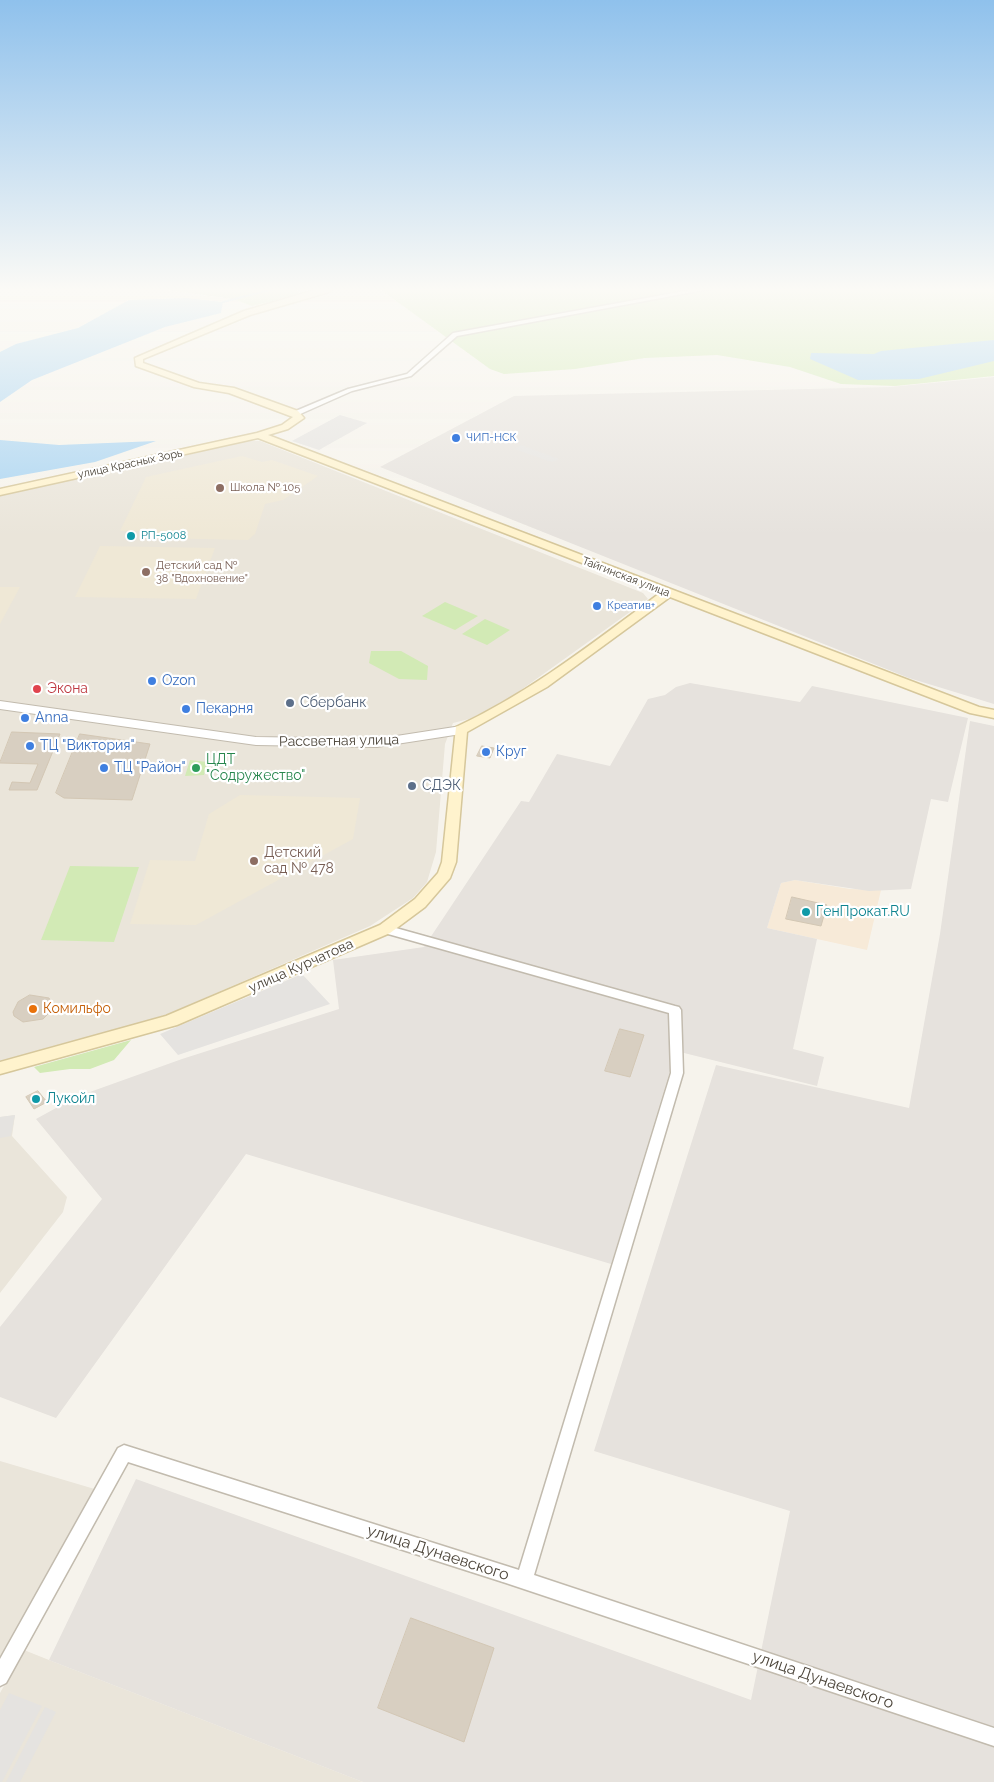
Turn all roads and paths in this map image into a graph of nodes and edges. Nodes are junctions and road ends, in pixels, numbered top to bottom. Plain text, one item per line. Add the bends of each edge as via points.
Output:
1 (154, 370) edge
2 (415, 370) edge
3 (295, 413) junction
4 (260, 435) junction
5 (0, 492) edge
6 (668, 593) junction
7 (0, 705) edge
8 (994, 714) edge
9 (460, 730) junction
10 (385, 929) junction
11 (0, 1068) edge
12 (524, 1580) junction
13 (0, 1676) edge
14 (994, 1737) edge

1 - 3 main road via 196,386 231,390
2 - 3 street via 409,375 350,390
3 - 4 main road, улица Красных Зорь via 299,418 294,422
4 - 5 main road, улица Красных Зорь
4 - 6 main road, Тайгинская улица
6 - 8 main road, Тайгинская улица via 975,710
6 - 9 main road, Рассветная улица via 498,714
7 - 9 street, Рассветная улица via 256,741 377,743
9 - 10 main road, улица Курчатова via 452,836 445,875 420,903
10 - 11 main road, улица Курчатова via 170,1021
10 - 12 street via 675,1010 676,1073
12 - 13 street, улица Дунаевского via 124,1453
12 - 14 street, улица Дунаевского

